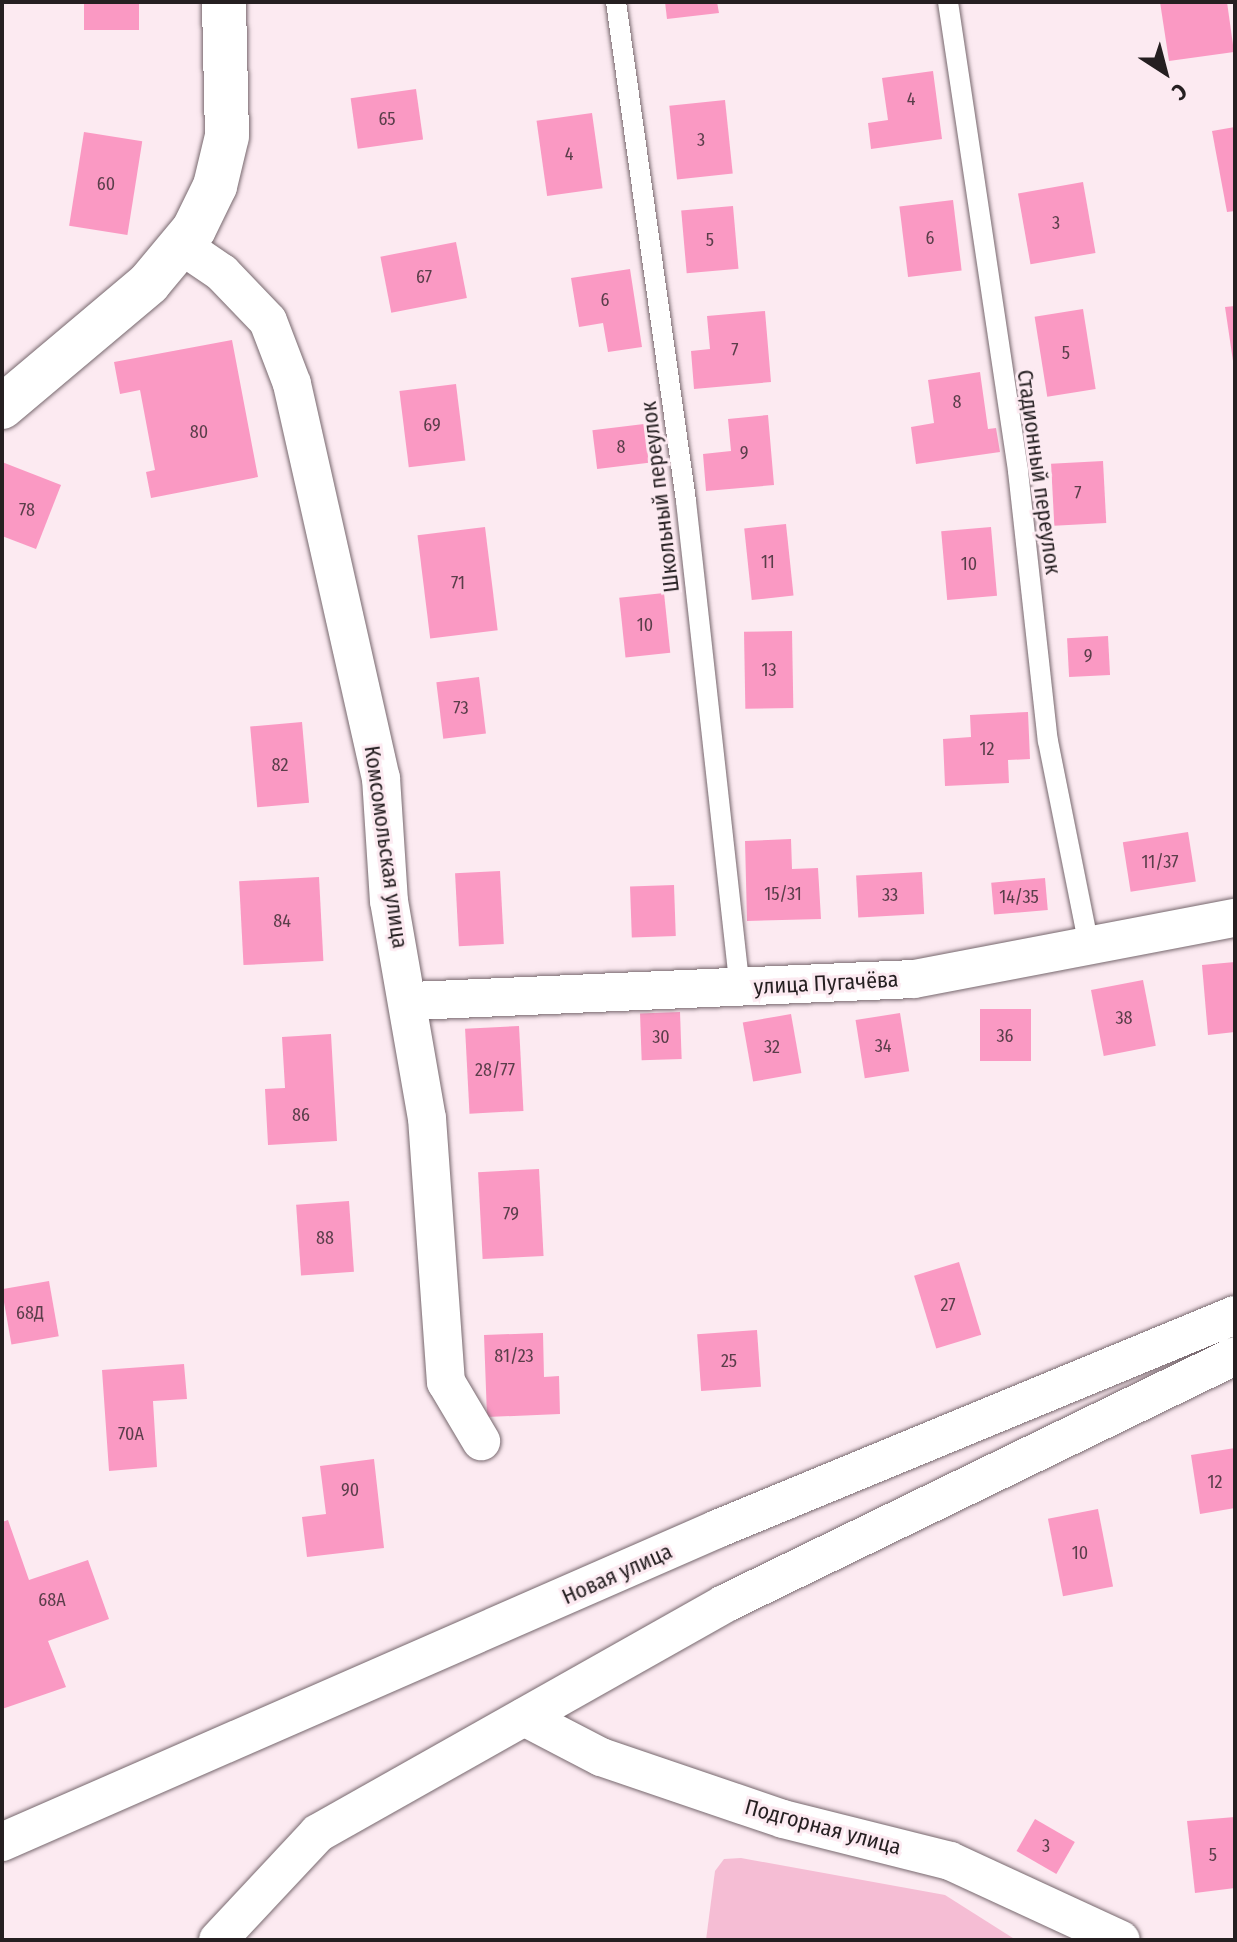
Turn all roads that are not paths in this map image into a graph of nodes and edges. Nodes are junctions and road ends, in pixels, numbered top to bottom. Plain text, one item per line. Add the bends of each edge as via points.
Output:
1 (224, 2) edge
2 (616, 2) edge
3 (948, 2) edge
4 (181, 245) junction
5 (2, 407) edge
6 (1235, 918) edge
7 (1089, 947) junction
8 (740, 987) junction
9 (412, 1001) junction
10 (1235, 1315) edge
11 (1235, 1356) edge
12 (481, 1441) dead end
13 (524, 1717) junction
14 (2, 1842) edge
15 (218, 1940) edge
16 (1121, 1940) edge

1 - 4 main road via 227,136 215,186
2 - 8 lane, Школьный переулок via 686,501
3 - 7 lane, Стадионный переулок via 1018,471 1048,741
4 - 5 main road via 149,283
4 - 9 street, Комсомольская улица via 222,273 268,321 292,384 381,778 389,901
6 - 7 street, улица Пугачёва
7 - 8 street, улица Пугачёва via 914,979
8 - 9 street, улица Пугачёва
9 - 12 street, Комсомольская улица via 446,1382
10 - 14 street, Новая улица via 717,1529
11 - 13 street via 724,1604
13 - 15 street via 318,1833
13 - 16 street, Подгорная улица via 601,1757 783,1819 950,1861

